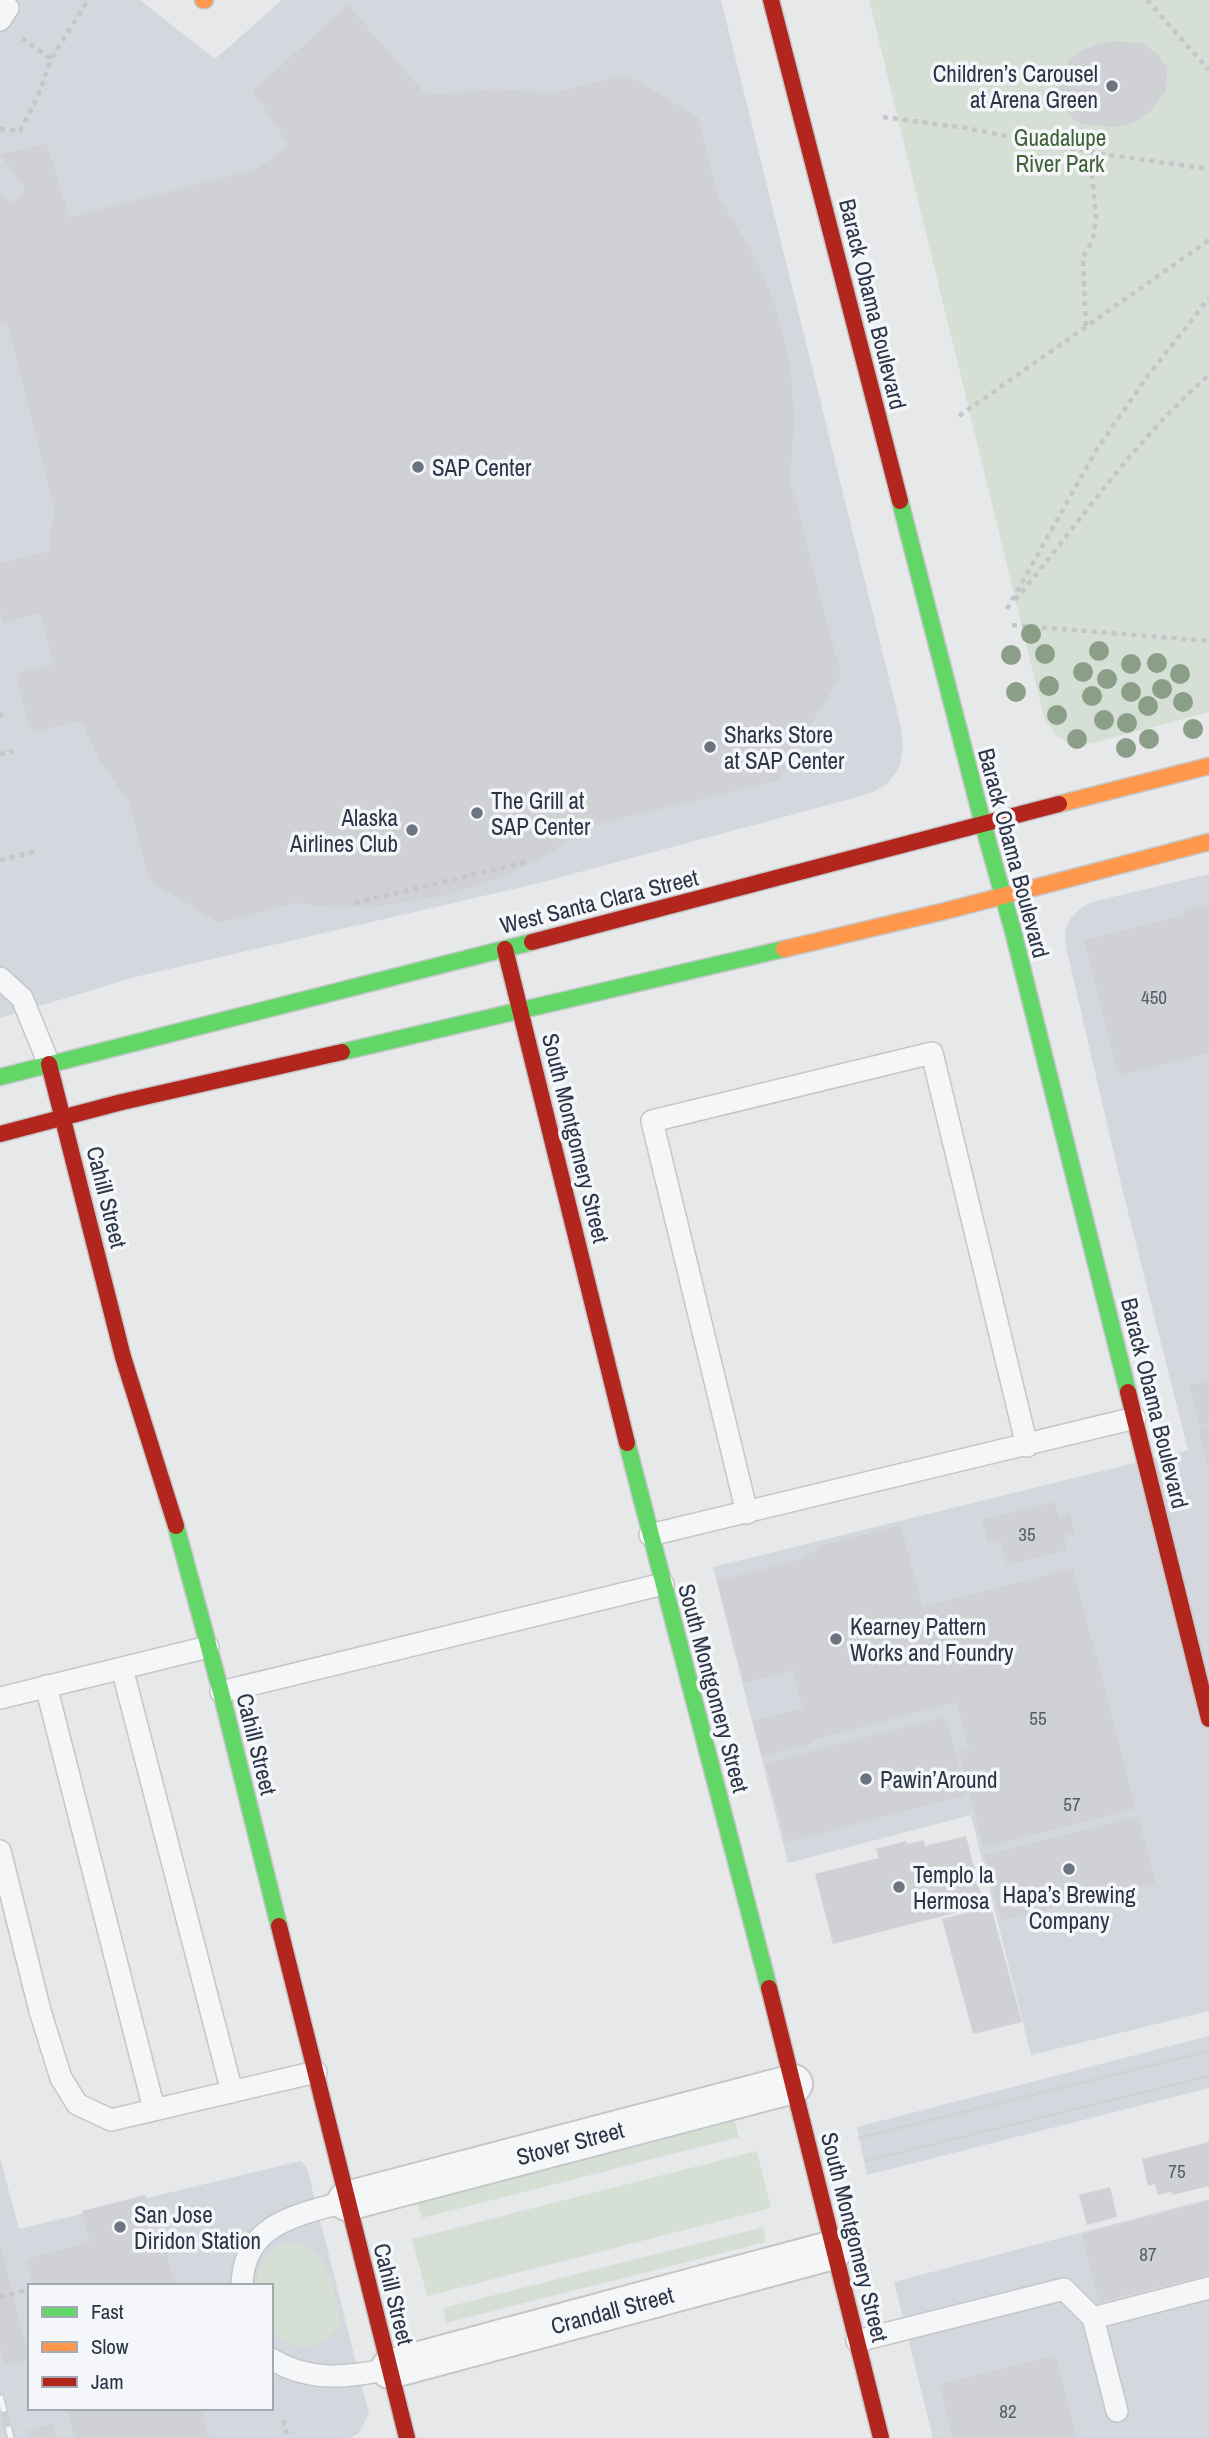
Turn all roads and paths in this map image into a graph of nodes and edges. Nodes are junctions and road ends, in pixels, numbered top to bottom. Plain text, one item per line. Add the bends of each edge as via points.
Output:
1 (88, 0) edge
2 (771, 0) edge
3 (1147, 0) edge
4 (0, 2) edge
5 (0, 20) edge
6 (21, 37) dead end
7 (51, 59) junction
8 (1209, 70) edge
9 (883, 117) dead end
10 (0, 129) edge
11 (1095, 153) junction
12 (1209, 169) edge
13 (1209, 240) edge
14 (1209, 298) edge
15 (1086, 326) junction
16 (1209, 375) edge
17 (959, 416) dead end
18 (1012, 625) dead end
19 (1209, 641) edge
20 (13, 751) dead end
21 (0, 754) edge
22 (1209, 766) edge
23 (983, 824) junction
24 (1209, 842) edge
25 (38, 851) dead end
26 (0, 860) edge
27 (530, 861) dead end
28 (1003, 896) junction
29 (355, 903) dead end
30 (505, 949) junction
31 (0, 978) edge
32 (521, 1011) junction
33 (49, 1064) junction
34 (0, 1077) edge
35 (64, 1118) junction
36 (0, 1134) edge
37 (1135, 1418) junction
38 (1027, 1446) junction
39 (747, 1513) junction
40 (650, 1535) junction
41 (663, 1584) junction
42 (208, 1647) junction
43 (122, 1668) junction
44 (46, 1686) junction
45 (221, 1692) junction
46 (0, 1698) edge
47 (1209, 1719) edge
48 (0, 1851) edge
49 (316, 2072) junction
50 (793, 2084) junction
51 (232, 2092) junction
52 (154, 2109) junction
53 (347, 2201) junction
54 (833, 2250) junction
55 (242, 2284) edge
56 (1209, 2288) edge
57 (28, 2290) edge
58 (0, 2297) edge
59 (1093, 2318) junction
60 (857, 2341) junction
61 (273, 2360) edge
62 (390, 2369) junction
63 (1117, 2411) dead end
64 (283, 2420) dead end
65 (288, 2438) edge
66 (407, 2438) edge
67 (881, 2438) edge

1 - 7 path
2 - 23 main road, Barack Obama Boulevard
3 - 8 path
4 - 5 lane via 8,8
6 - 7 path
7 - 10 path via 20,131
9 - 11 path
11 - 12 path
11 - 15 path via 1091,173 1096,218 1093,239 1083,257
13 - 15 path
14 - 16 path via 1097,449 1007,609 1108,483
15 - 17 path
18 - 19 path
20 - 21 path
22 - 23 main road, West Santa Clara Street
23 - 28 main road, Barack Obama Boulevard
23 - 30 main road, West Santa Clara Street
24 - 28 main road
25 - 26 path
27 - 29 path
28 - 32 main road
28 - 37 main road, Barack Obama Boulevard
30 - 32 main road, South Montgomery Street
30 - 33 main road, West Santa Clara Street
31 - 33 lane via 22,998
32 - 35 main road
32 - 40 main road, South Montgomery Street
33 - 34 main road, West Santa Clara Street
33 - 35 main road, Cahill Street
35 - 36 main road
35 - 42 main road, Cahill Street via 123,1357 170,1502
37 - 38 lane
37 - 47 main road, Barack Obama Boulevard
38 - 39 lane
38 - 39 lane via 932,1054 920,1056 652,1121
39 - 40 lane
40 - 41 main road, South Montgomery Street
41 - 45 lane
41 - 50 main road, South Montgomery Street
42 - 43 lane
42 - 45 main road, Cahill Street
43 - 44 lane
43 - 51 lane
44 - 46 lane
44 - 52 lane
45 - 49 main road, Cahill Street
48 - 52 lane via 61,2078 77,2104 111,2120
49 - 51 lane
49 - 53 main road, Cahill Street
50 - 53 street, Stover Street
50 - 54 main road, South Montgomery Street
51 - 52 lane
53 - 55 lane via 287,2219 262,2234 246,2256
53 - 62 main road, Cahill Street
54 - 60 main road, South Montgomery Street
54 - 62 street, Crandall Street
56 - 59 lane
57 - 58 path
59 - 60 lane via 1064,2289
59 - 63 lane
60 - 67 main road, South Montgomery Street
61 - 62 lane via 321,2376
62 - 66 main road, Cahill Street
64 - 65 path

